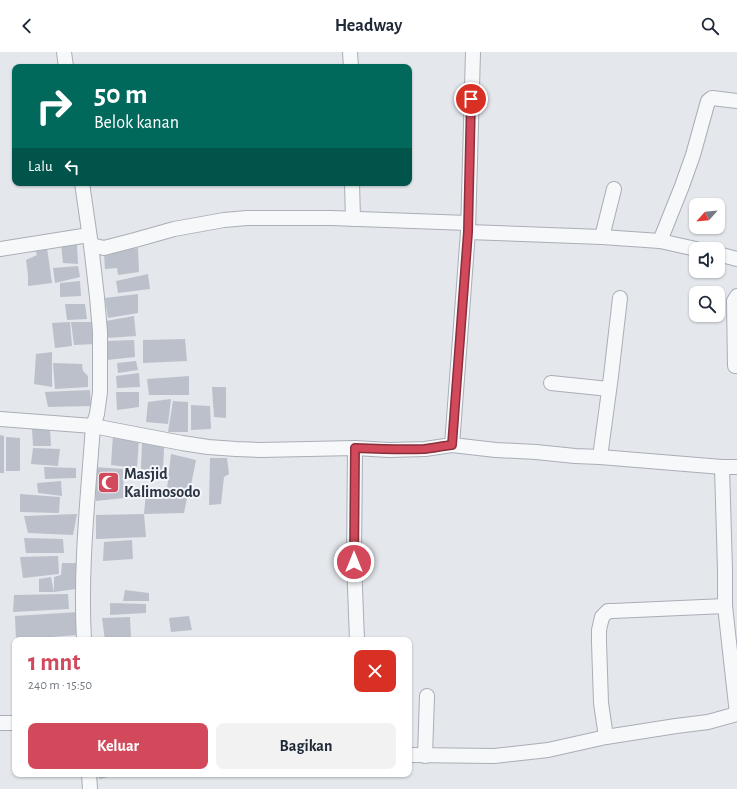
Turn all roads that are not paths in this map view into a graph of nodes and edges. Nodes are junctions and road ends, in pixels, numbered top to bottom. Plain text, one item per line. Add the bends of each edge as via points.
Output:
1 (64, 52) edge
2 (350, 52) edge
3 (472, 52) edge
4 (66, 64) edge
5 (351, 64) edge
6 (737, 100) edge
7 (82, 186) edge
8 (352, 186) edge
9 (614, 189) dead end
10 (353, 219) junction
11 (468, 227) junction
12 (602, 237) junction
13 (90, 240) junction
14 (660, 241) junction
15 (689, 248) edge
16 (0, 249) edge
17 (725, 255) edge
18 (737, 258) edge
19 (737, 296) edge
20 (620, 298) dead end
21 (735, 366) dead end
22 (551, 383) dead end
23 (609, 389) junction
24 (0, 419) edge
25 (93, 426) junction
26 (452, 445) junction
27 (355, 448) junction
28 (600, 457) junction
29 (722, 467) junction
30 (737, 467) edge
31 (725, 606) junction
32 (84, 637) edge
33 (357, 637) edge
34 (427, 696) dead end
35 (737, 714) edge
36 (0, 723) edge
37 (12, 723) edge
38 (606, 737) junction
39 (412, 755) edge
40 (425, 756) junction
41 (90, 777) edge
42 (90, 789) edge

1 - 4 street
2 - 5 street
3 - 11 street
6 - 14 street via 712,98 708,101 682,186
7 - 13 street
8 - 10 street
9 - 12 street
10 - 11 street
10 - 13 street via 247,218 174,229 104,248
11 - 12 street
11 - 26 street
12 - 14 street
13 - 16 street
13 - 25 street via 100,332 100,392
14 - 15 street
17 - 18 street
19 - 21 street via 734,301
20 - 23 street
22 - 23 street
23 - 28 street
24 - 25 street
25 - 27 street via 208,447 260,450
25 - 32 street via 84,566
26 - 27 street via 424,449
26 - 28 street
27 - 33 street via 354,562
28 - 29 street
29 - 30 street
29 - 31 street
31 - 35 street
31 - 38 street via 608,611 604,614 600,623 599,642 601,703
34 - 40 street
35 - 38 street via 708,722
36 - 37 street
38 - 40 street via 548,750 494,756
39 - 40 street
41 - 42 street

